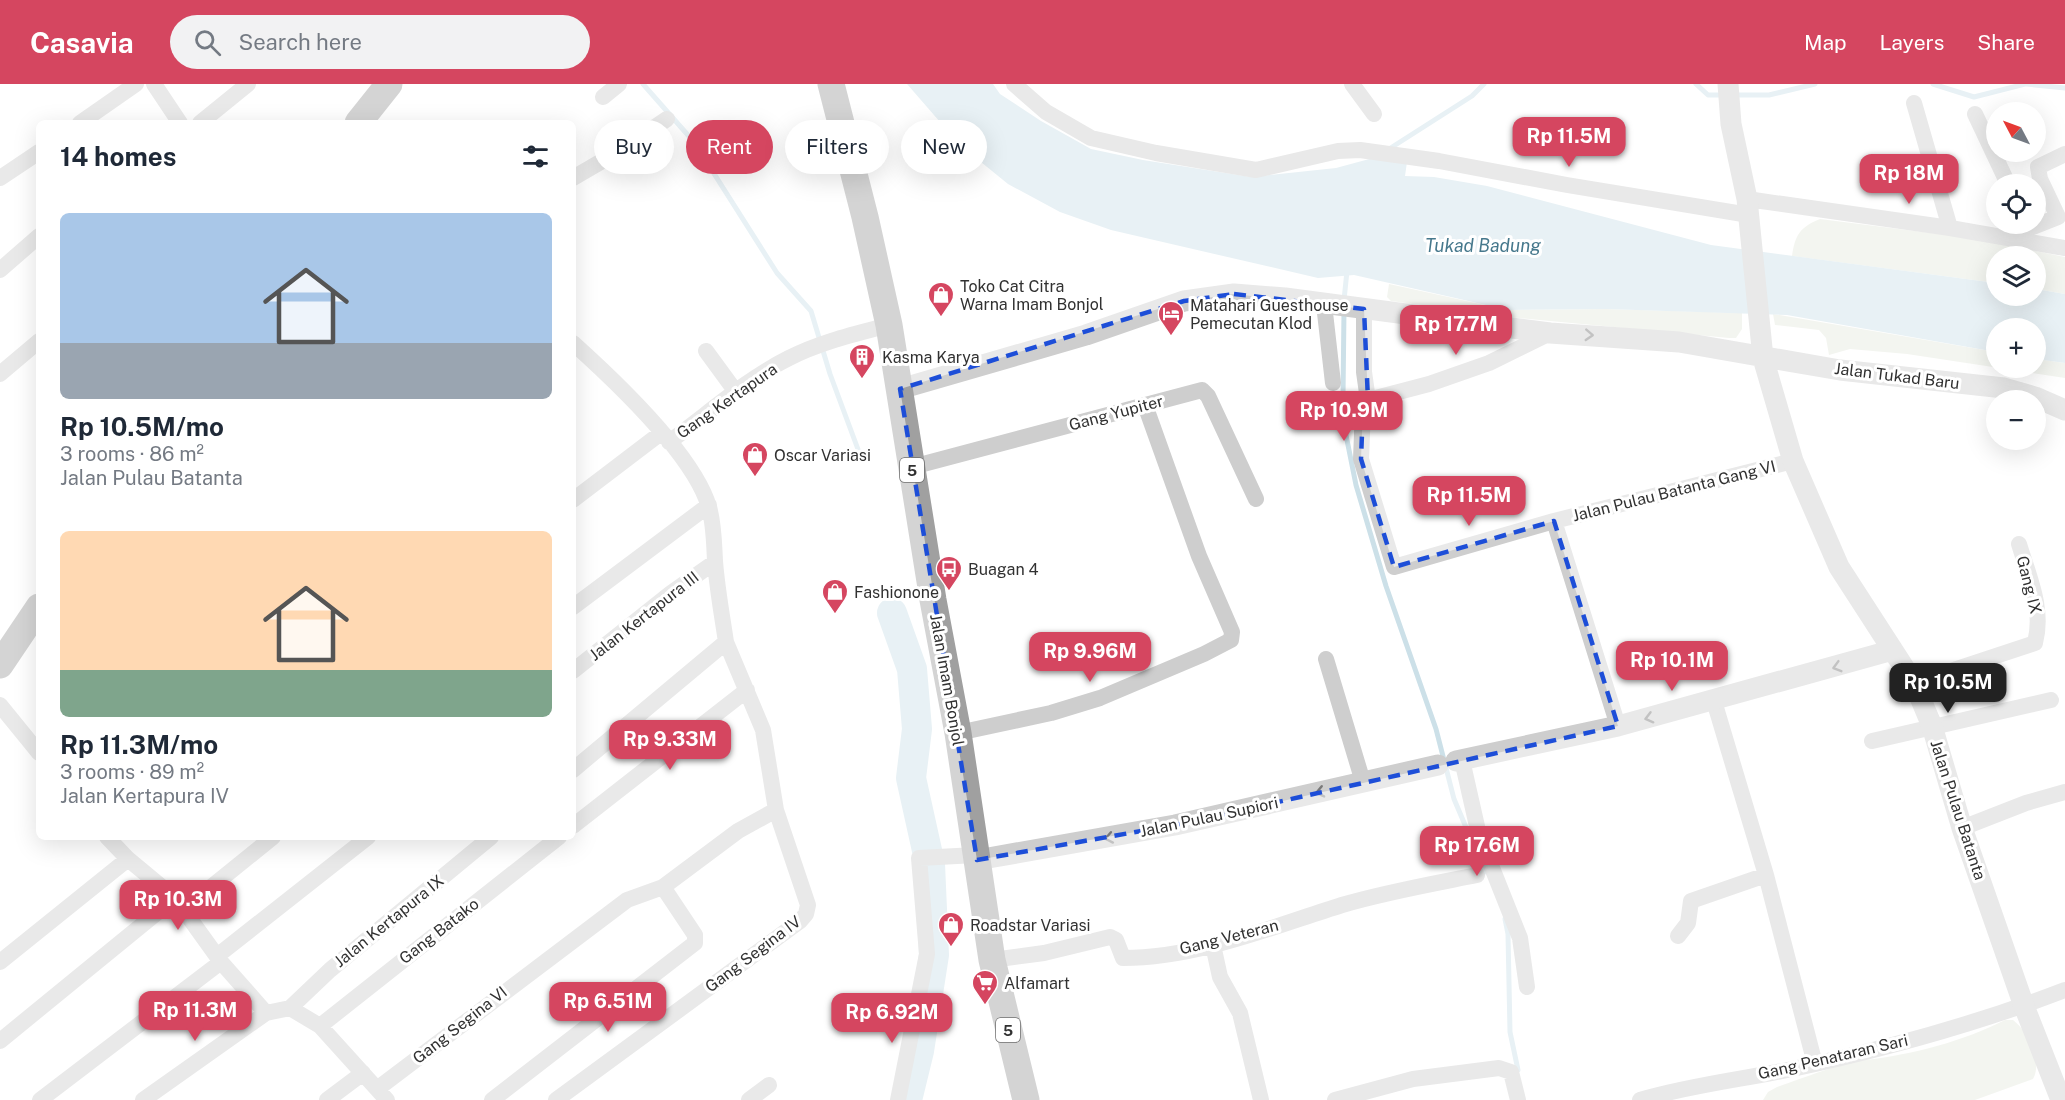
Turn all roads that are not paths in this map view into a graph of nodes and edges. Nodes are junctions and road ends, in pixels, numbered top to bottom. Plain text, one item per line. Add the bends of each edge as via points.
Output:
1 (136, 84) edge
2 (154, 84) edge
3 (248, 84) edge
4 (388, 84) edge
5 (620, 84) edge
6 (831, 84) edge
7 (1014, 84) edge
8 (1352, 84) edge
9 (1728, 84) edge
10 (603, 97) dead end
11 (1914, 103) dead end
12 (1374, 114) dead end
13 (1974, 114) dead end
14 (667, 119) dead end
15 (84, 120) edge
16 (178, 120) edge
17 (204, 120) edge
18 (360, 120) edge
19 (36, 154) edge
20 (2065, 154) edge
21 (2003, 174) edge
22 (576, 176) edge
23 (0, 178) edge
24 (1748, 207) junction
25 (2061, 215) edge
26 (2046, 223) edge
27 (1950, 228) junction
28 (1986, 229) edge
29 (2037, 234) edge
30 (36, 239) edge
31 (2065, 248) edge
32 (0, 270) edge
33 (1326, 305) junction
34 (1357, 309) junction
35 (889, 325) junction
36 (1550, 333) junction
37 (36, 344) edge
38 (576, 346) edge
39 (706, 351) dead end
40 (1763, 358) junction
41 (0, 374) edge
42 (1333, 383) dead end
43 (900, 390) junction
44 (736, 392) junction
45 (1368, 400) junction
46 (1145, 405) junction
47 (2065, 410) edge
48 (665, 438) junction
49 (1793, 461) junction
50 (912, 467) junction
51 (576, 498) edge
52 (1256, 499) dead end
53 (709, 505) junction
54 (1554, 521) junction
55 (2019, 544) dead end
56 (715, 562) junction
57 (576, 605) edge
58 (36, 611) edge
59 (726, 642) junction
60 (1893, 650) junction
61 (1326, 659) dead end
62 (0, 665) edge
63 (576, 669) edge
64 (1914, 683) junction
65 (747, 690) junction
66 (2051, 700) dead end
67 (1714, 701) junction
68 (0, 705) edge
69 (1618, 726) junction
70 (1932, 726) junction
71 (958, 733) junction
72 (1872, 741) dead end
73 (36, 744) edge
74 (1452, 762) junction
75 (576, 767) edge
76 (1363, 782) junction
77 (2065, 792) edge
78 (776, 810) junction
79 (576, 824) edge
80 (1962, 828) junction
81 (114, 840) edge
82 (269, 840) edge
83 (364, 840) edge
84 (487, 840) edge
85 (555, 840) edge
86 (977, 857) junction
87 (128, 859) junction
88 (1477, 875) dead end
89 (1766, 875) junction
90 (663, 887) junction
91 (179, 904) junction
92 (1678, 936) dead end
93 (1213, 945) junction
94 (219, 959) junction
95 (992, 960) junction
96 (0, 962) edge
97 (1527, 987) dead end
98 (2065, 990) edge
99 (2024, 1006) junction
100 (291, 1008) junction
101 (266, 1013) junction
102 (320, 1026) junction
103 (0, 1041) edge
104 (1815, 1064) junction
105 (363, 1073) junction
106 (769, 1085) dead end
107 (382, 1094) edge
108 (40, 1100) edge
109 (143, 1100) edge
110 (327, 1100) edge
111 (492, 1100) edge
112 (556, 1100) edge
113 (749, 1100) edge
114 (898, 1100) edge
115 (1026, 1100) edge
116 (1261, 1100) edge
117 (1335, 1100) edge
118 (1518, 1100) edge
119 (1640, 1100) edge
120 (2061, 1100) edge

1 - 15 street
2 - 16 street
3 - 17 street
4 - 18 highway
5 - 10 street
6 - 35 highway, Jalan Imam Bonjol / 5
7 - 24 street via 1046,112 1091,138 1256,170 1338,151 1360,150
8 - 12 street
9 - 24 street via 1731,124
11 - 27 street
13 - 21 street
14 - 22 street
19 - 23 street
20 - 25 street via 2038,167 2040,179
24 - 27 street
24 - 40 street, Jalan Pulau Batanta
25 - 26 street
27 - 28 street
29 - 31 street
30 - 32 street
33 - 34 street, Jalan Tukad Baru
33 - 42 street
33 - 43 street, Jalan Tukad Baru via 1253,295 1202,296
34 - 36 street, Jalan Tukad Baru
34 - 45 street
35 - 43 highway, Jalan Imam Bonjol / 5
35 - 44 street, Gang Kertapura via 809,349 770,368
36 -> 40 street, Jalan Tukad Baru via 1652,339
36 - 45 street via 1489,363
37 - 41 street
38 - 48 street via 624,390
39 - 44 street
40 - 47 street, Jalan Tukad Baru via 2004,388
40 - 49 street, Jalan Pulau Batanta
43 - 50 highway, Jalan Imam Bonjol / 5
44 - 48 street, Gang Kertapura
45 - 54 street, Jalan Pulau Batanta Gang VI via 1363,409 1362,464 1394,567
46 - 50 street, Gang Yupiter
46 - 52 street, Gang Yupiter via 1205,392
46 - 71 street via 1233,637 1100,698
48 - 51 street, Gang Kertapura
48 - 53 street
49 - 54 street, Jalan Pulau Batanta Gang VI
49 - 60 street, Jalan Pulau Batanta via 1839,567
50 - 71 highway, Jalan Imam Bonjol / 5
53 - 56 street
53 - 57 street
54 - 69 street
55 - 64 street, Gang IX via 2037,606 2035,643
56 - 59 street
56 - 63 street, Jalan Kertapura III
58 - 62 highway
59 - 65 street
59 - 75 street
60 - 64 street, Jalan Pulau Batanta
60 -> 67 street, Jalan Pulau Supiori
61 - 76 street
64 - 70 street, Jalan Pulau Batanta
65 - 78 street via 763,730
65 - 79 street
66 - 70 street
67 -> 69 street, Jalan Pulau Supiori
67 - 89 street
68 - 73 street
69 - 74 street, Jalan Pulau Supiori
70 - 72 street
70 - 80 street, Jalan Pulau Batanta
71 - 86 highway, Jalan Imam Bonjol / 5
74 - 76 street, Jalan Pulau Supiori
74 - 97 street via 1520,938
76 -> 86 street, Jalan Pulau Supiori via 1175,825
77 - 80 street
78 - 90 street via 738,831
78 - 112 street, Gang Segina IV via 802,880 808,905 806,914
80 - 99 street, Jalan Pulau Batanta
81 - 87 street
82 - 91 street
83 - 94 street
84 - 100 street, Jalan Kertapura IX via 330,970
85 - 102 street, Gang Batako
86 - 95 highway, Jalan Imam Bonjol / 5
86 - 114 street via 919,858 927,954
87 - 91 street
87 - 96 street
88 - 93 street, Gang Veteran via 1374,896
89 - 92 street via 1691,901 1688,923
89 - 104 street
90 - 107 street, Gang Segina VI via 634,895 611,911
90 - 111 street via 694,935 694,944
91 - 94 street
91 - 103 street
93 - 95 street, Gang Veteran via 1123,958 1116,940 1110,937 1044,953
93 - 116 street via 1220,977 1240,1013
94 - 101 street
94 - 108 street
95 - 115 highway, Jalan Imam Bonjol / 5
98 - 99 street, Gang Penataran Sari
99 - 104 street, Gang Penataran Sari
99 - 120 street, Jalan Pulau Batanta
100 - 101 street
100 - 102 street
101 - 109 street
102 - 105 street
104 - 119 street, Gang Penataran Sari via 1701,1084
105 - 107 street
105 - 110 street
106 - 113 street
117 - 118 street via 1413,1079 1499,1068 1511,1072

